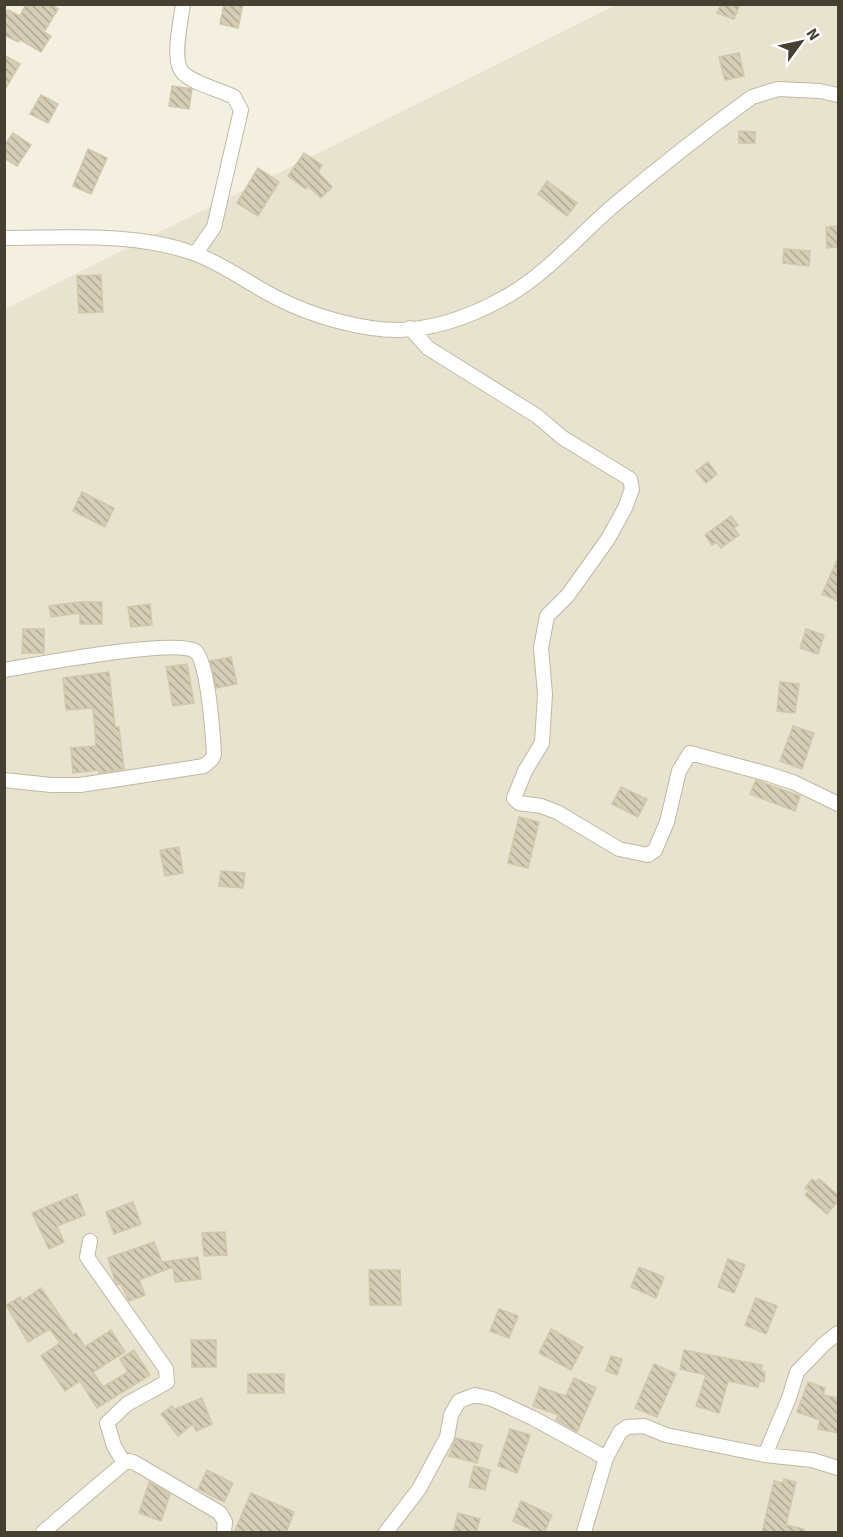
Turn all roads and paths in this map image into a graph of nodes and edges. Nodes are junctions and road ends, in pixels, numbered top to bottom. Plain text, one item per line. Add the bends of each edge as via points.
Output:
1 (183, 4) edge
2 (838, 95) edge
3 (4, 237) edge
4 (196, 253) junction
5 (410, 328) junction
6 (4, 670) edge
7 (4, 780) edge
8 (838, 804) edge
9 (90, 1241) dead end
10 (838, 1333) edge
11 (765, 1455) junction
12 (606, 1458) junction
13 (124, 1463) junction
14 (838, 1468) edge
15 (43, 1533) edge
16 (224, 1533) edge
17 (386, 1533) edge
18 (584, 1533) edge

1 - 4 street via 179,67 190,78 234,97 241,110 214,227
2 - 5 street via 778,89 752,97 614,206 528,283 456,320
3 - 4 street via 107,238 150,242
4 - 5 street via 278,299 322,317 369,327
5 - 8 street via 428,348 630,479 632,489 608,539 568,595 547,616 541,648 545,694 542,743 514,798 519,803 556,812 619,849 643,855 655,849 667,822 679,771 690,753 795,783
6 - 7 street via 112,653 164,648 195,651 201,657 210,704 214,754 204,766 80,785
9 - 13 street via 87,1257 166,1369 167,1382 127,1404 107,1423
10 - 11 street via 797,1372
11 - 12 street via 635,1425 620,1432
11 - 14 street via 812,1460
12 - 17 street via 533,1418 475,1395 459,1401 451,1415 447,1437 419,1489
12 - 18 street
13 - 15 street
13 - 16 street via 135,1462 220,1513 225,1522

